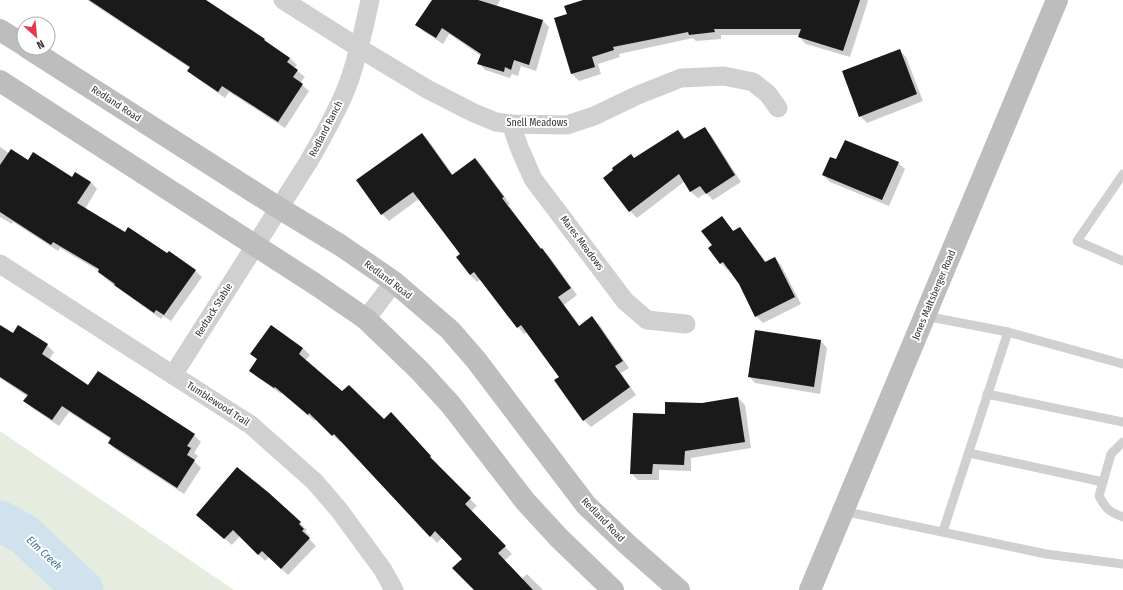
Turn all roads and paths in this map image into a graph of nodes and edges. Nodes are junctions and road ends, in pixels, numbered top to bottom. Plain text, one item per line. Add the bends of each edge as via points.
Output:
1 (283, 0) edge
2 (370, 0) edge
3 (1056, 0) edge
4 (0, 30) edge
5 (16, 40) edge
6 (359, 48) junction
7 (41, 56) edge
8 (0, 81) edge
9 (778, 108) dead end
10 (511, 124) junction
11 (1123, 174) edge
12 (279, 208) junction
13 (255, 246) junction
14 (1123, 261) edge
15 (0, 264) edge
16 (394, 282) junction
17 (925, 316) junction
18 (366, 320) junction
19 (686, 324) dead end
20 (1008, 332) junction
21 (1123, 364) edge
22 (173, 375) junction
23 (988, 394) junction
24 (1123, 422) edge
25 (1123, 442) edge
26 (969, 453) junction
27 (1104, 482) junction
28 (843, 511) junction
29 (1123, 517) edge
30 (943, 531) junction
31 (1123, 564) edge
32 (605, 586) edge
33 (394, 590) edge
34 (679, 590) edge
35 (810, 590) edge

1 - 6 street, Snell Meadows
2 - 6 street, Redland Ranch
3 - 17 main road, Jones Maltsberger Road
4 - 5 main road
6 - 10 street, Snell Meadows via 474,114
6 - 12 street, Redland Ranch via 348,85 329,126
7 - 12 main road, Redland Road
8 - 13 main road
9 - 10 street, Snell Meadows via 768,94 753,82 724,76 681,78 567,125
10 - 19 street, Mares Meadows via 533,179 625,301 647,320
11 - 14 lane via 1077,241
12 - 13 street, Redland Ranch
12 - 16 main road, Redland Road
13 - 18 main road
13 - 22 street, Redtack Stable
15 - 22 street, Tumblewood Trail
16 - 18 street
16 - 34 main road, Redland Road via 450,330 476,360 586,505
17 - 20 lane
17 - 28 main road, Jones Maltsberger Road
18 - 32 main road via 441,393 525,501
20 - 21 lane
20 - 23 lane
22 - 33 street, Tumblewood Trail via 251,425 314,481 339,510 383,570
23 - 24 lane
23 - 26 lane
25 - 27 lane via 1112,454
26 - 27 lane
26 - 30 lane
27 - 29 lane via 1100,496 1106,508
28 - 30 lane
28 - 35 main road, Jones Maltsberger Road
30 - 31 lane via 1046,554

